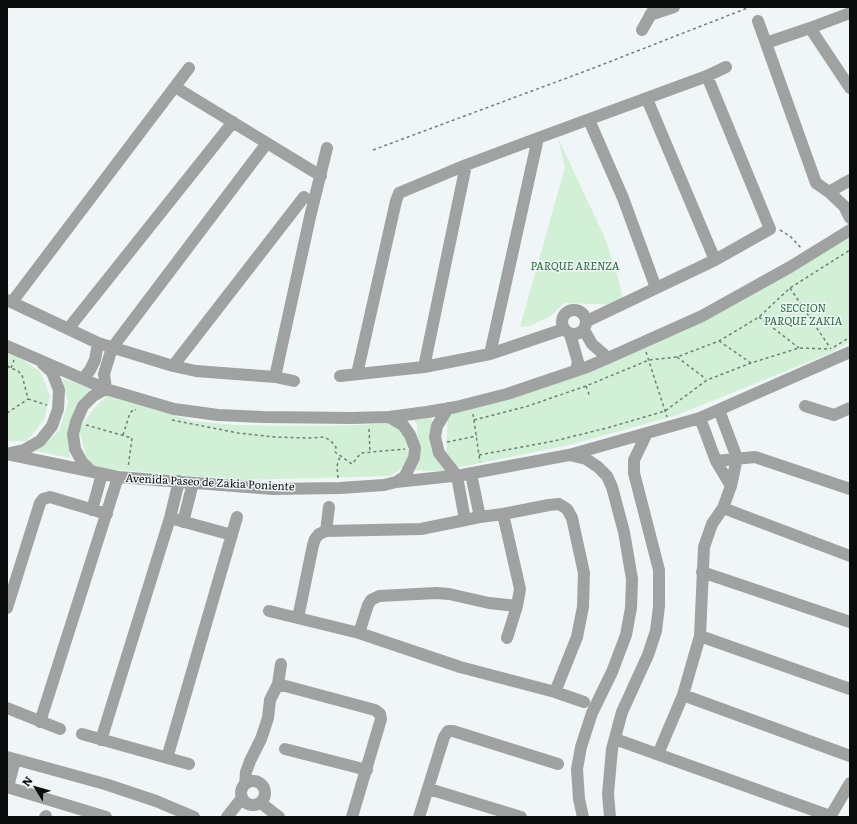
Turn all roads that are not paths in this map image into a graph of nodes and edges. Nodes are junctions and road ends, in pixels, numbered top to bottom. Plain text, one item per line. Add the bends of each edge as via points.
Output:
1 (674, 7) edge
2 (652, 11) edge
3 (850, 13) edge
4 (758, 21) dead end
5 (810, 28) junction
6 (642, 30) dead end
7 (766, 43) junction
8 (726, 67) dead end
9 (190, 68) dead end
10 (707, 76) junction
11 (175, 87) junction
12 (850, 88) edge
13 (647, 99) junction
14 (590, 120) junction
15 (233, 122) junction
16 (538, 138) junction
17 (267, 142) junction
18 (327, 148) dead end
19 (466, 165) junction
20 (321, 176) junction
21 (849, 182) edge
22 (829, 192) junction
23 (304, 198) dead end
24 (296, 208) junction
25 (310, 217) junction
26 (850, 218) edge
27 (850, 230) edge
28 (715, 260) junction
29 (656, 288) junction
30 (9, 301) edge
31 (586, 325) junction
32 (68, 329) junction
33 (567, 332) junction
34 (98, 343) junction
35 (7, 346) edge
36 (112, 348) junction
37 (850, 352) edge
38 (490, 354) junction
39 (608, 358) junction
40 (37, 359) junction
41 (173, 366) junction
42 (424, 367) junction
43 (576, 370) junction
44 (357, 374) junction
45 (340, 376) dead end
46 (275, 377) junction
47 (83, 379) junction
48 (294, 381) dead end
49 (106, 388) junction
50 (805, 406) dead end
51 (448, 408) junction
52 (850, 408) edge
53 (719, 410) junction
54 (389, 416) junction
55 (700, 418) junction
56 (647, 433) junction
57 (7, 454) edge
58 (569, 455) junction
59 (737, 458) junction
60 (716, 460) junction
61 (477, 472) junction
62 (97, 473) junction
63 (457, 476) junction
64 (118, 478) junction
65 (179, 481) junction
66 (396, 482) junction
67 (193, 483) junction
68 (731, 486) junction
69 (850, 489) edge
70 (329, 507) dead end
71 (723, 508) junction
72 (92, 510) junction
73 (106, 514) junction
74 (503, 514) junction
75 (237, 517) dead end
76 (480, 517) junction
77 (170, 518) junction
78 (465, 520) junction
79 (183, 522) junction
80 (326, 531) junction
81 (232, 535) junction
82 (850, 556) edge
83 (702, 572) junction
84 (517, 606) junction
85 (7, 608) edge
86 (269, 611) dead end
87 (298, 618) junction
88 (850, 622) edge
89 (359, 633) junction
90 (700, 636) junction
91 (507, 638) dead end
92 (280, 664) dead end
93 (278, 684) junction
94 (850, 689) edge
95 (555, 692) junction
96 (683, 695) junction
97 (584, 702) dead end
98 (7, 708) edge
99 (40, 722) junction
100 (60, 729) dead end
101 (82, 734) dead end
102 (615, 739) junction
103 (101, 740) junction
104 (285, 749) dead end
105 (658, 754) junction
106 (850, 756) edge
107 (167, 758) junction
108 (11, 759) edge
109 (189, 764) dead end
110 (558, 764) dead end
111 (367, 770) junction
112 (850, 783) edge
113 (245, 784) junction
114 (7, 787) edge
115 (429, 789) junction
116 (250, 806) edge
117 (830, 816) edge
118 (106, 817) edge
119 (194, 817) edge
120 (227, 817) edge
121 (278, 817) edge
122 (352, 817) edge
123 (419, 817) edge
124 (521, 817) edge
125 (583, 817) edge
126 (610, 817) edge

1 - 2 street
2 - 6 street
3 - 5 street
4 - 7 street
5 - 7 street
5 - 12 street
7 - 22 street via 816,183
8 - 10 street
9 - 11 street
10 - 13 street
10 - 28 street via 770,229
11 - 15 street
11 - 30 street
13 - 14 street
13 - 28 street
14 - 16 street
14 - 29 street via 623,198
15 - 17 street
15 - 32 street
16 - 19 street
16 - 38 street
17 - 20 street
17 - 36 street
18 - 20 street
19 - 42 street
19 - 44 street via 399,193
20 - 25 street
21 - 22 street
22 - 26 street via 844,206
23 - 24 street
24 - 25 street
24 - 41 street
25 - 46 street
27 - 39 street via 702,316
28 - 29 street
29 - 31 street
30 - 32 street
31 - 33 street via 576,335
31 - 33 street via 582,312 572,310 562,320
31 - 39 street via 592,344
32 - 34 street
33 - 38 street
33 - 43 street via 578,362
34 - 36 street
34 - 47 street via 95,360
35 - 40 street
36 - 41 street
36 - 49 street via 104,374
37 - 53 street, Avenida Paseo de Zakia Poniente
38 - 42 street
39 - 43 street
40 - 47 street
40 - 57 street via 52,372 59,390 58,408 52,426 40,441 24,450
41 - 46 street via 196,371
42 - 44 street
43 - 51 street via 508,394
44 - 45 street
46 - 48 street
47 - 49 street
49 - 54 street via 174,409 218,415
49 - 62 street via 82,406 73,434 82,462
50 - 52 street via 834,415
51 - 54 street
51 - 63 street via 437,426 435,437 443,458
53 - 55 street, Avenida Paseo de Zakia Poniente
53 - 59 street
54 - 66 street via 403,425 415,448 414,458 407,472
55 - 56 street, Avenida Paseo de Zakia Poniente
55 - 60 street
56 - 58 street, Avenida Paseo de Zakia Poniente
56 - 102 street via 634,460 634,472 659,570 659,606 656,631 622,712
57 - 62 street, Avenida Paseo de Zakia Poniente
58 - 61 street, Avenida Paseo de Zakia Poniente
58 - 125 street via 586,460 607,476 624,532 632,579 631,608 626,635 580,747 577,769
59 - 60 street
59 - 68 street
59 - 69 street via 755,457
60 - 68 street
61 - 63 street, Avenida Paseo de Zakia Poniente
61 - 76 street
62 - 64 street, Avenida Paseo de Zakia Poniente
62 - 72 street
63 - 66 street, Avenida Paseo de Zakia Poniente
63 - 78 street
64 - 65 street, Avenida Paseo de Zakia Poniente
64 - 73 street
65 - 67 street, Avenida Paseo de Zakia Poniente
65 - 77 street
66 - 67 street, Avenida Paseo de Zakia Poniente via 340,488 273,489
67 - 79 street
68 - 71 street
70 - 80 street
71 - 82 street
71 - 83 street via 712,524 704,547
72 - 73 street
72 - 85 street via 50,497 43,499
73 - 99 street
74 - 76 street
74 - 84 street via 520,589
74 - 95 street via 560,504 567,509 572,518 584,573 583,607 576,637
75 - 81 street
76 - 78 street
77 - 79 street
77 - 103 street
78 - 80 street via 421,529
79 - 81 street
80 - 87 street via 315,538
81 - 107 street
83 - 88 street
83 - 90 street
84 - 89 street via 436,593 379,596 368,604
84 - 91 street
86 - 87 street
87 - 89 street
89 - 95 street via 460,667
90 - 94 street
90 - 96 street
92 - 93 street
93 - 111 street via 375,710 380,714 381,719
93 - 113 street via 270,700 268,718 261,739 246,772
95 - 97 street
96 - 105 street
96 - 106 street
98 - 99 street
99 - 100 street
101 - 103 street
102 - 105 street
102 - 126 street via 608,794
103 - 107 street
104 - 111 street
105 - 117 street
107 - 109 street
108 - 114 street
108 - 119 street via 112,787
110 - 115 street via 448,731
111 - 122 street
112 - 117 street
113 - 116 street via 241,790
113 - 116 street via 252,781 260,782 265,788 266,796
114 - 118 street
115 - 123 street
115 - 124 street
116 - 120 street
116 - 121 street

